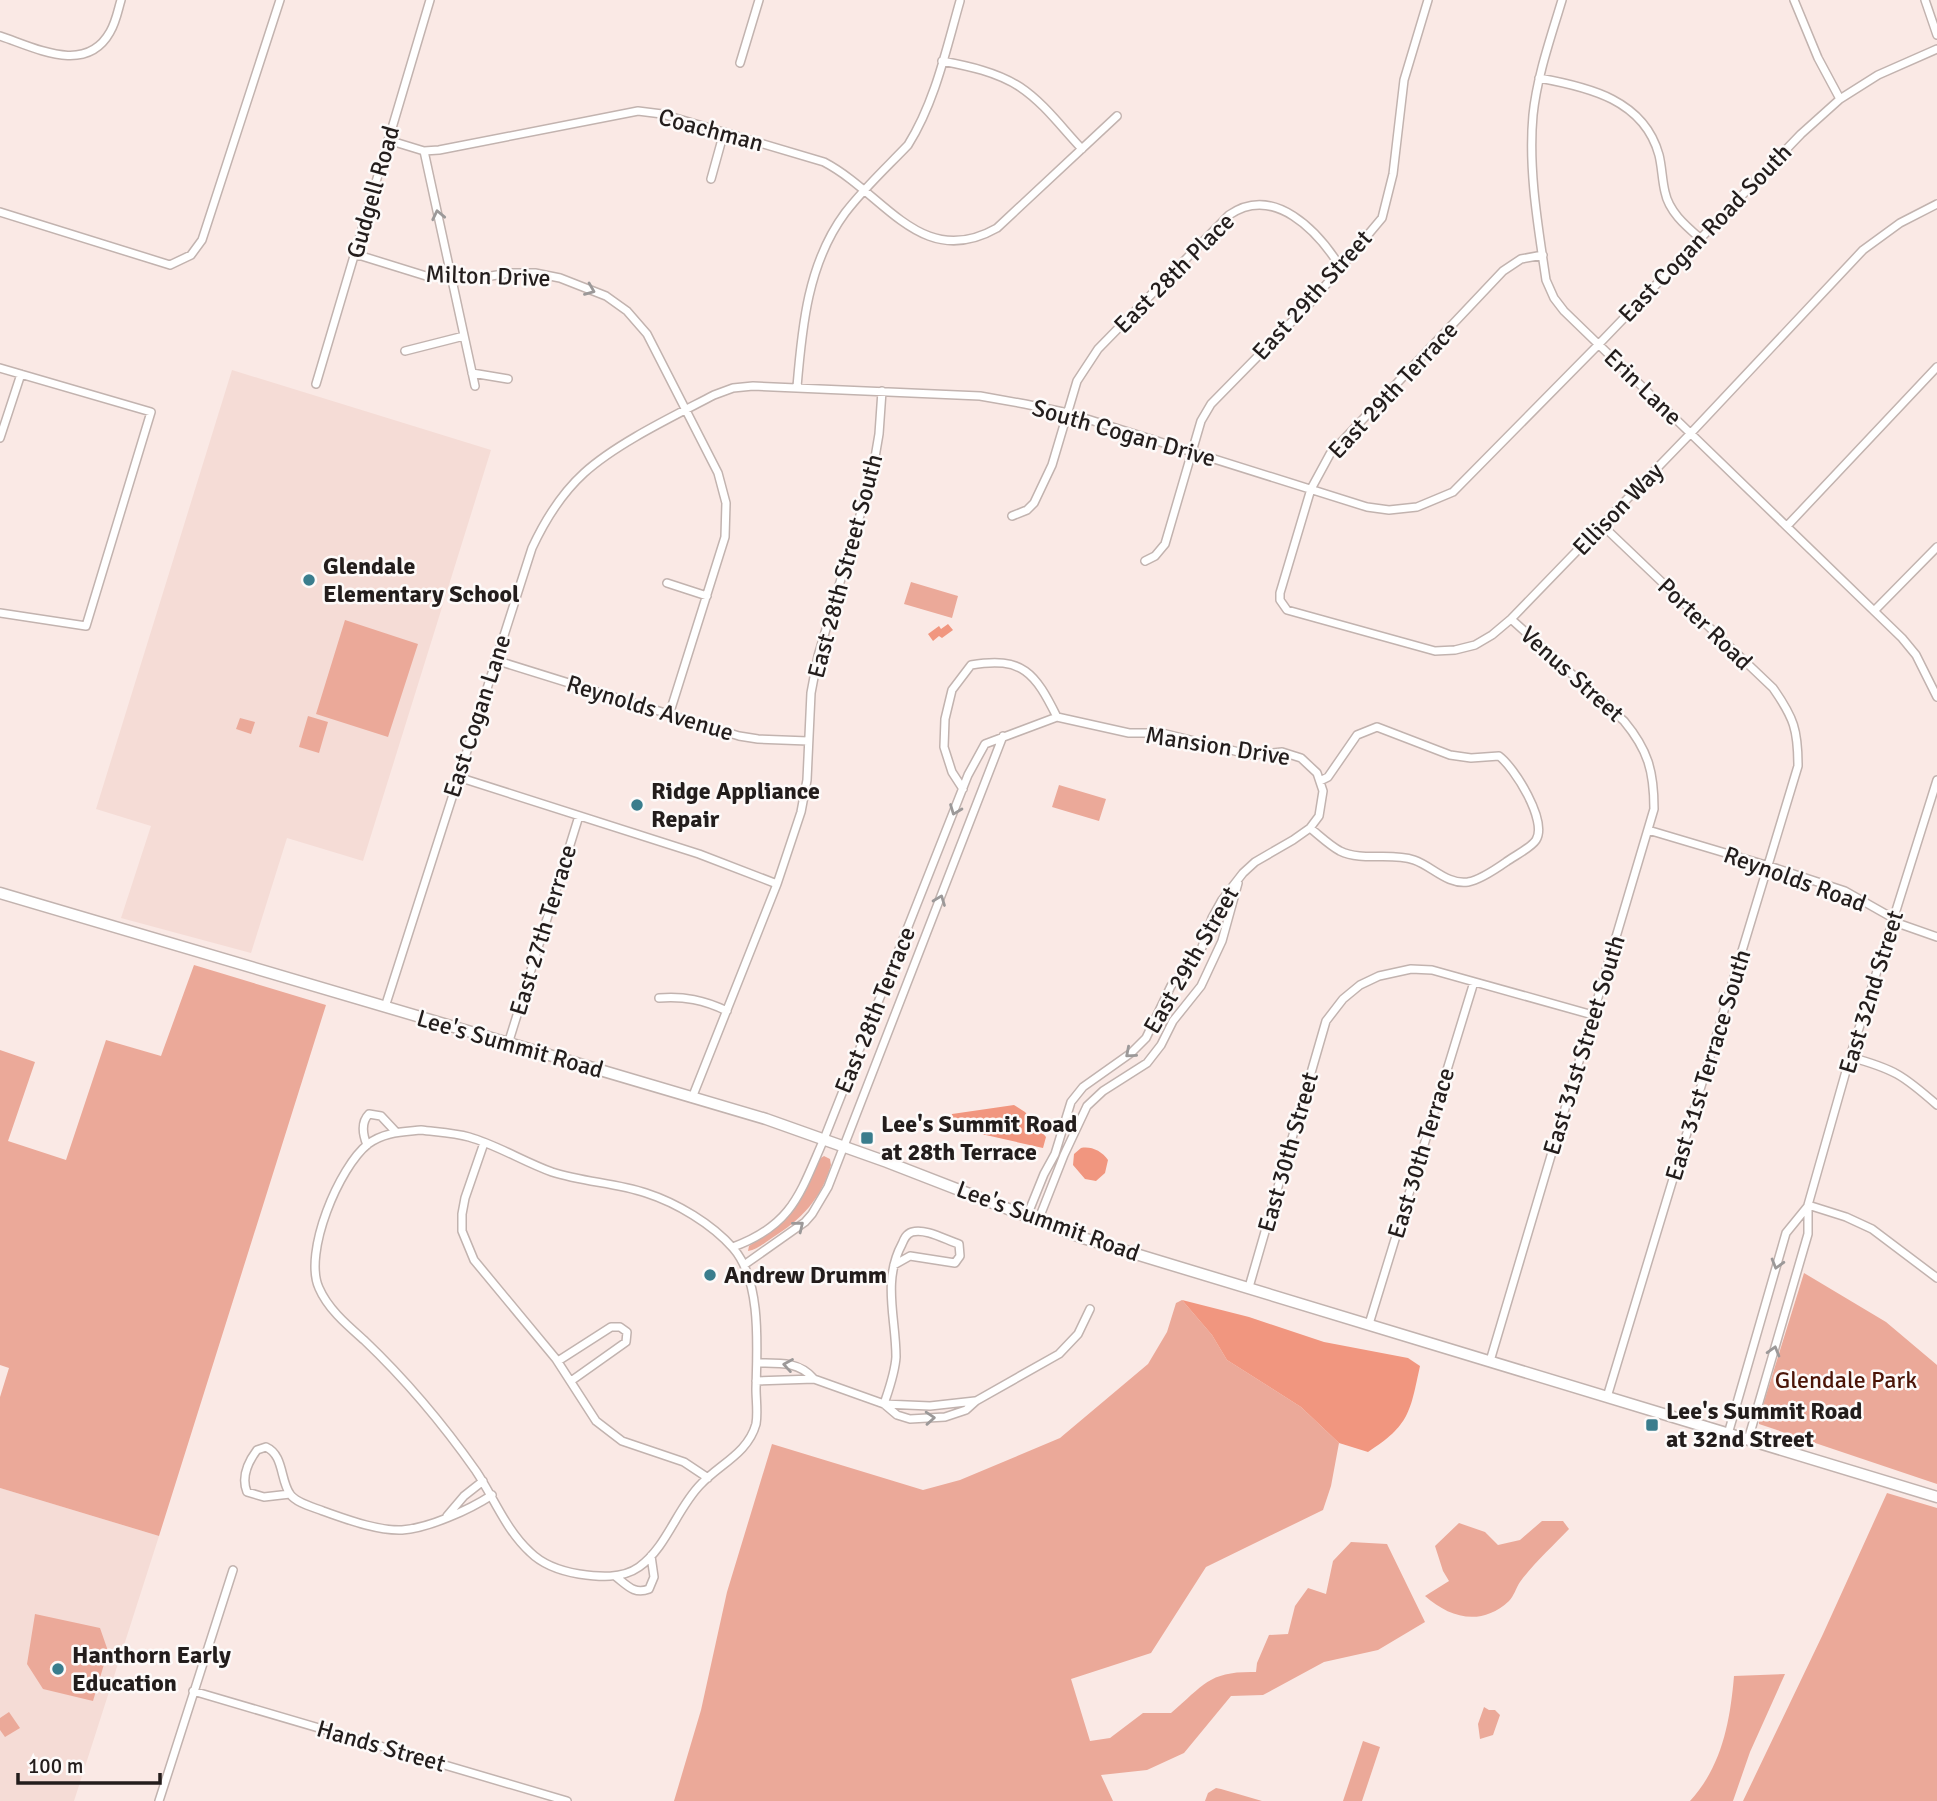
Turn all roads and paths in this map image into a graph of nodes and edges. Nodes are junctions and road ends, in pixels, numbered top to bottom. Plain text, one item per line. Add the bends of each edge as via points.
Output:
1 (121, 0) edge
2 (280, 0) edge
3 (430, 0) edge
4 (759, 0) edge
5 (1428, 0) edge
6 (1562, 0) edge
7 (1794, 0) edge
8 (1924, 0) edge
9 (960, 1) edge
10 (1937, 35) edge
11 (0, 36) edge
12 (1937, 49) edge
13 (942, 61) junction
14 (740, 63) dead end
15 (1539, 78) junction
16 (1840, 99) junction
17 (1117, 116) dead end
18 (724, 132) junction
19 (388, 140) junction
20 (1082, 149) junction
21 (424, 151) junction
22 (712, 179) dead end
23 (865, 190) junction
24 (1937, 204) edge
25 (0, 212) edge
26 (1701, 239) junction
27 (355, 254) junction
28 (1543, 255) junction
29 (1341, 268) junction
30 (452, 279) junction
31 (464, 337) junction
32 (1599, 344) junction
33 (405, 351) dead end
34 (1937, 367) edge
35 (0, 368) edge
36 (472, 373) junction
37 (21, 374) junction
38 (508, 379) dead end
39 (316, 384) dead end
40 (475, 386) dead end
41 (797, 387) junction
42 (882, 391) junction
43 (686, 410) junction
44 (1068, 413) junction
45 (1691, 433) junction
46 (0, 438) edge
47 (1497, 448) joint
48 (1191, 452) junction
49 (1311, 489) junction
50 (1012, 516) dead end
51 (1602, 525) junction
52 (1787, 526) junction
53 (1937, 547) edge
54 (1144, 561) dead end
55 (667, 583) dead end
56 (707, 596) junction
57 (1282, 603) joint
58 (1874, 611) junction
59 (0, 612) edge
60 (1511, 619) junction
61 (495, 660) junction
62 (1937, 697) edge
63 (669, 715) junction
64 (1056, 717) junction
65 (1632, 730) joint
66 (1796, 731) joint
67 (1003, 736) junction
68 (808, 741) junction
69 (458, 778) junction
70 (1937, 780) edge
71 (1320, 781) junction
72 (963, 789) junction
73 (579, 816) junction
74 (1310, 828) junction
75 (1648, 830) junction
76 (1769, 866) junction
77 (1243, 873) junction
78 (776, 884) junction
79 (0, 893) edge
80 (1894, 920) junction
81 (1937, 937) edge
82 (1474, 982) junction
83 (659, 998) dead end
84 (384, 1007) junction
85 (727, 1011) junction
86 (1593, 1015) junction
87 (508, 1044) junction
88 (1850, 1057) junction
89 (692, 1098) junction
90 (1937, 1105) edge
91 (396, 1132) junction
92 (824, 1139) junction
93 (484, 1143) junction
94 (367, 1145) junction
95 (843, 1146) junction
96 (1808, 1205) junction
97 (1027, 1216) junction
98 (1038, 1220) junction
99 (733, 1247) junction
100 (744, 1265) junction
101 (894, 1265) junction
102 (1937, 1278) edge
103 (1249, 1287) junction
104 (1090, 1309) dead end
105 (1369, 1324) junction
106 (558, 1361) junction
107 (1490, 1361) junction
108 (757, 1363) junction
109 (814, 1379) junction
110 (570, 1381) junction
111 (757, 1381) junction
112 (1607, 1397) junction
113 (976, 1401) junction
114 (884, 1404) junction
115 (1728, 1434) junction
116 (1748, 1440) junction
117 (708, 1478) junction
118 (483, 1481) junction
119 (290, 1494) junction
120 (492, 1496) junction
121 (1937, 1497) edge
122 (446, 1516) junction
123 (651, 1556) junction
124 (233, 1570) dead end
125 (615, 1575) junction
126 (194, 1691) junction
127 (159, 1801) edge
128 (567, 1801) edge

1 - 11 street via 103,43 75,57
2 - 25 street via 202,240 191,255 170,264
3 - 19 street, Gudgell Road
4 - 14 street
5 - 29 street, East 29th Street via 1404,80 1385,211
6 - 15 street, Erin Lane
7 - 16 street
8 - 10 street
9 - 13 street
12 - 16 street, East Cogan Road South via 1878,75
13 - 20 street via 981,70 1018,86
13 - 23 street via 915,135
15 - 26 street via 1608,96 1638,116 1656,147 1669,205
15 - 28 street, Erin Lane via 1531,153
16 - 26 street, East Cogan Road South
17 - 20 street
18 - 21 street, Coachman via 638,111
18 - 22 street
18 - 23 street, Coachman via 824,162
19 - 21 street, Coachman
19 - 27 street, Gudgell Road
20 - 23 street, Coachman via 997,228 970,241 941,242 923,235
30 -> 21 street
23 - 41 street via 836,227 815,271 802,326
24 - 45 street, Ellison Way via 1863,250
26 - 32 street, East Cogan Road South
27 - 30 street, Milton Drive via 426,276
27 - 39 street, Gudgell Road
28 - 32 street, Erin Lane via 1546,281 1554,298
28 - 49 street, East 29th Terrace via 1521,259 1503,271 1330,454
29 - 44 street, East 28th Place via 1318,236 1286,211 1262,204 1236,210 1098,349 1077,382
29 - 48 street, East 29th Street via 1211,404
30 - 31 street
30 -> 43 street, Milton Drive via 535,273 606,296 647,334
31 - 33 street
31 - 36 street
32 - 45 street, Erin Lane
32 - 47 street, East Cogan Road South
34 - 52 street
35 - 37 street
36 - 38 street
36 - 40 street
37 - 46 street
37 - 59 street via 151,412 86,626
41 - 42 street, South Cogan Drive
41 - 43 street, South Cogan Drive via 733,388
42 - 44 street, South Cogan Drive via 980,396
42 - 68 street, East 28th Street South via 872,475 818,656
43 - 56 street via 718,473 726,503 725,537
43 - 61 street, East Cogan Lane via 606,455 559,499 532,548
44 - 48 street, South Cogan Drive
44 - 50 street, East 28th Place via 1034,503
45 - 51 street, Ellison Way
45 - 52 street, Erin Lane
47 - 49 street, South Cogan Drive via 1453,492 1417,508 1367,507
48 - 49 street, South Cogan Drive
48 - 54 street, East 29th Street via 1165,544
49 - 57 street, East 29th Terrace via 1280,593
51 - 60 street, Ellison Way
51 - 66 street, Porter Road via 1773,688
52 - 58 street, Erin Lane
53 - 58 street
55 - 56 street
56 - 63 street
57 - 60 street, Ellison Way via 1287,610 1435,651 1475,645
58 - 62 street, Erin Lane via 1916,655
60 - 65 street, Venus Street
61 - 63 street, Reynolds Avenue
61 - 69 street, East Cogan Lane
63 - 68 street, Reynolds Avenue via 739,736
64 - 67 street, East 28th Terrace
64 - 71 street, Mansion Drive via 1129,733 1162,733 1251,755 1282,752 1301,758
64 - 72 street via 1035,679 1021,667 993,661 971,665 951,690 945,719 944,747
65 - 75 street, East 31st Street South via 1650,761 1654,782
66 - 76 street, East 31st Terrace South via 1798,766
67 - 72 street, East 28th Terrace via 985,744
95 -> 67 street, East 28th Terrace
68 - 78 street, East 28th Street South via 801,812
69 - 73 street
69 - 84 street, East Cogan Lane
70 - 80 street, East 32nd Street
71 - 74 street, Mansion Drive via 1319,816
71 - 74 street via 1328,777 1357,735 1377,727 1450,755 1499,756 1508,763 1536,813 1539,830 1536,841 1468,882 1447,879 1406,858 1362,857 1340,850
72 -> 92 street, East 28th Terrace
73 - 78 street
73 - 87 street, East 27th Terrace
74 - 77 street, East 29th Street
75 - 76 street, Reynolds Road
75 - 86 street, East 31st Street South
76 - 80 street, Reynolds Road via 1845,891
76 - 112 street, East 31st Terrace South
77 -> 97 street, East 29th Street via 1212,918 1201,950 1171,986 1146,1038 1083,1087 1071,1102 1055,1154
77 - 98 street, East 29th Street via 1222,941 1201,986 1147,1063 1087,1106
78 - 85 street, East 28th Street South
79 - 84 main road, Lee's Summit Road
80 - 81 street, Reynolds Road
80 - 88 street, East 32nd Street
82 - 86 street
82 - 103 street, East 30th Street via 1432,970 1395,971 1360,985 1329,1017
82 - 105 street, East 30th Terrace
83 - 85 street via 692,998
84 - 87 main road, Lee's Summit Road
85 - 89 street, East 28th Street South
86 - 107 street, East 31st Street South
87 - 89 main road, Lee's Summit Road
88 - 90 street via 1905,1077
88 - 96 street, East 32nd Street
89 - 92 main road, Lee's Summit Road
91 - 93 street via 421,1130
91 - 94 street
91 - 94 street via 381,1116 369,1114 363,1125
92 - 95 main road, Lee's Summit Road
92 - 99 street, East 28th Terrace via 791,1208 777,1224
93 - 99 street via 581,1181 646,1193 705,1224
93 - 106 street via 465,1198 462,1231 474,1260
94 - 118 street via 338,1183 321,1230 314,1263 317,1284 332,1309 448,1431
95 - 97 main road, Lee's Summit Road
100 -> 95 street, East 28th Terrace via 812,1214
96 - 102 street via 1872,1229
96 -> 115 street, East 32nd Street via 1786,1233
116 -> 96 street, East 32nd Street via 1808,1234
97 - 98 main road, Lee's Summit Road
98 - 103 main road, Lee's Summit Road via 1083,1238
99 - 100 street
100 - 108 street via 754,1300
101 - 101 street via 912,1232 959,1244 955,1263 910,1256
101 - 114 street via 890,1300 896,1354
103 - 105 main road, Lee's Summit Road
104 - 113 street via 1078,1334 1059,1354
105 - 107 main road, Lee's Summit Road
106 - 110 street
106 - 110 street via 611,1327 627,1332 626,1342
107 - 112 main road, Lee's Summit Road
109 -> 108 street via 789,1363
108 - 111 street
109 - 111 street
109 - 114 street
110 - 117 street via 596,1421 622,1441 684,1462
111 - 117 street via 756,1423 747,1442
112 - 115 main road, Lee's Summit Road
113 - 114 street
114 -> 113 street via 902,1417 925,1420 958,1413
115 - 116 main road, Lee's Summit Road
116 - 121 main road, Lee's Summit Road
117 - 123 street via 682,1507
118 - 120 street
118 - 122 street
119 - 119 street via 274,1451 266,1447 257,1450 243,1482 247,1492 264,1497
119 - 122 street via 352,1522 400,1530
120 - 122 street
120 - 125 street via 505,1522 530,1552 553,1567 599,1577
123 - 125 street via 626,1574
123 - 125 street via 654,1577 649,1589 634,1590
124 - 126 street
126 - 127 street
126 - 128 street, Hands Street

